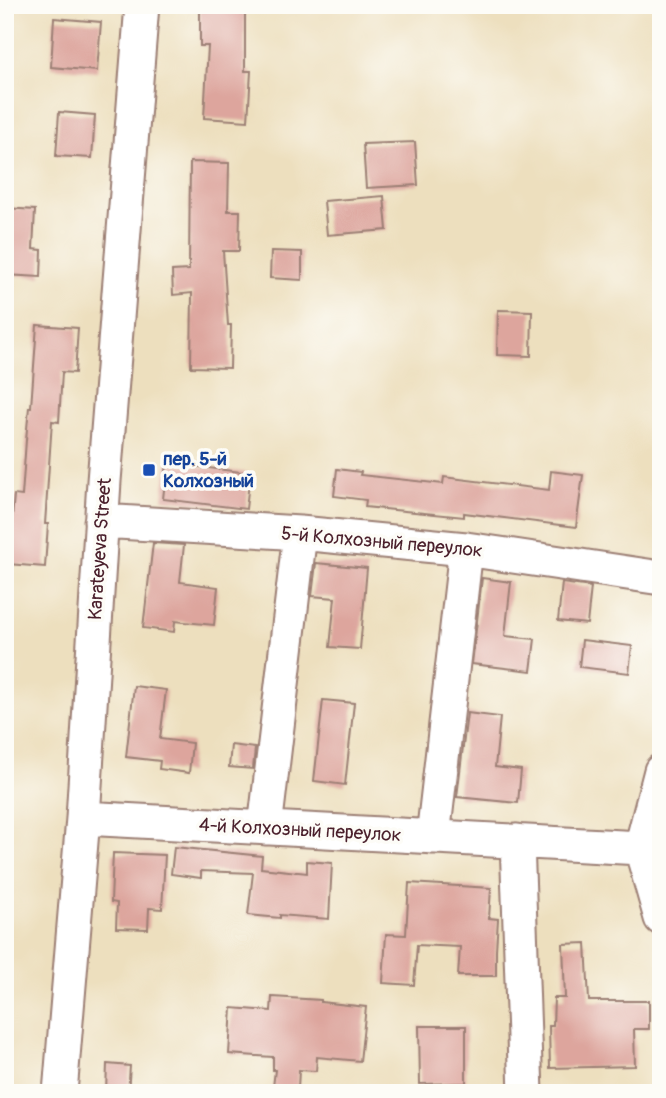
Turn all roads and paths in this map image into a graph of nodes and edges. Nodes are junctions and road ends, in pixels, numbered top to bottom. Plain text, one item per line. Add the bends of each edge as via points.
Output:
1 (142, 5) edge
2 (101, 521) junction
3 (300, 533) junction
4 (466, 548) junction
5 (661, 578) edge
6 (661, 771) edge
7 (83, 818) junction
8 (265, 828) junction
9 (433, 837) junction
10 (517, 841) junction
11 (641, 848) junction
12 (661, 918) edge
13 (60, 1093) edge
14 (526, 1093) edge

1 - 2 street, Karateyeva Street
2 - 3 street, 5-й Колхозный переулок
2 - 7 street, Karateyeva Street
3 - 4 street, 5-й Колхозный переулок
3 - 8 street
4 - 5 street, 5-й Колхозный переулок
4 - 9 street
6 - 11 street
7 - 8 street, 4-й Колхозный переулок
7 - 13 street, Karateyeva Street
8 - 9 street, 4-й Колхозный переулок
9 - 10 street, 4-й Колхозный переулок
10 - 11 street, 4-й Колхозный переулок
10 - 14 street
11 - 12 street

